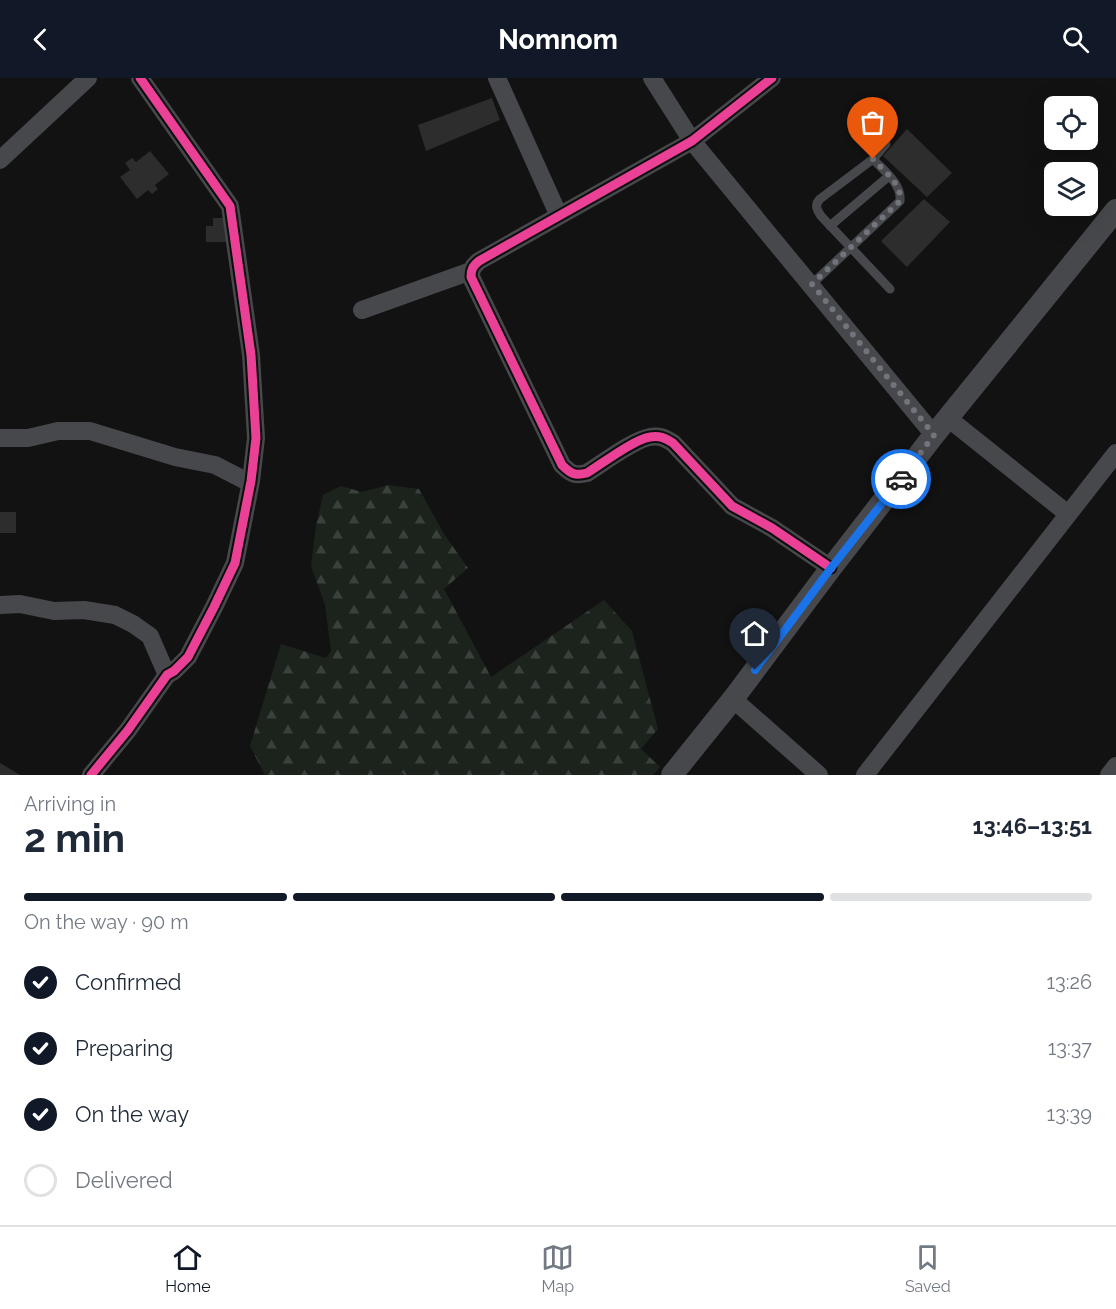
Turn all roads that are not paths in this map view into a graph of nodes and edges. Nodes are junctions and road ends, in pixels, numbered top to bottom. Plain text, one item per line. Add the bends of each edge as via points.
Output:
1 (88, 78) edge
2 (140, 78) edge
3 (496, 78) edge
4 (652, 78) edge
5 (772, 78) edge
6 (692, 141) junction
7 (886, 144) dead end
8 (873, 159) junction
9 (0, 160) edge
10 (889, 176) junction
11 (1114, 215) edge
12 (559, 216) junction
13 (830, 226) junction
14 (850, 248) junction
15 (471, 271) junction
16 (812, 284) junction
17 (890, 289) dead end
18 (362, 310) dead end
19 (941, 427) junction
20 (0, 438) edge
21 (1116, 453) edge
22 (250, 483) junction
23 (1068, 514) junction
24 (831, 568) junction
25 (0, 604) edge
26 (167, 675) junction
27 (733, 699) junction
28 (1116, 766) edge
29 (91, 775) edge
30 (672, 775) edge
31 (819, 775) edge
32 (865, 775) edge
33 (1109, 775) edge

1 - 9 street
2 - 22 street via 230,206 252,367 256,438
3 - 12 street
4 - 6 street
5 - 6 street
6 - 12 street
6 - 16 street
7 - 8 lane
8 - 10 lane
8 - 13 lane via 817,203 816,209
10 - 13 lane
10 - 14 lane via 900,190 900,201
11 - 19 street
12 - 15 street via 479,261
13 - 14 lane
14 - 16 lane
14 - 17 lane
15 - 18 street
15 - 24 street via 562,465 570,473 587,474 636,442 663,437 732,506
16 - 19 street
19 - 23 street
19 - 24 street
20 - 22 street via 90,431 215,465
21 - 23 street
22 - 26 street via 234,563 188,657
23 - 32 street
24 - 27 street
25 - 26 street via 115,615 150,636
26 - 29 street
27 - 30 street
27 - 31 street
28 - 33 street

